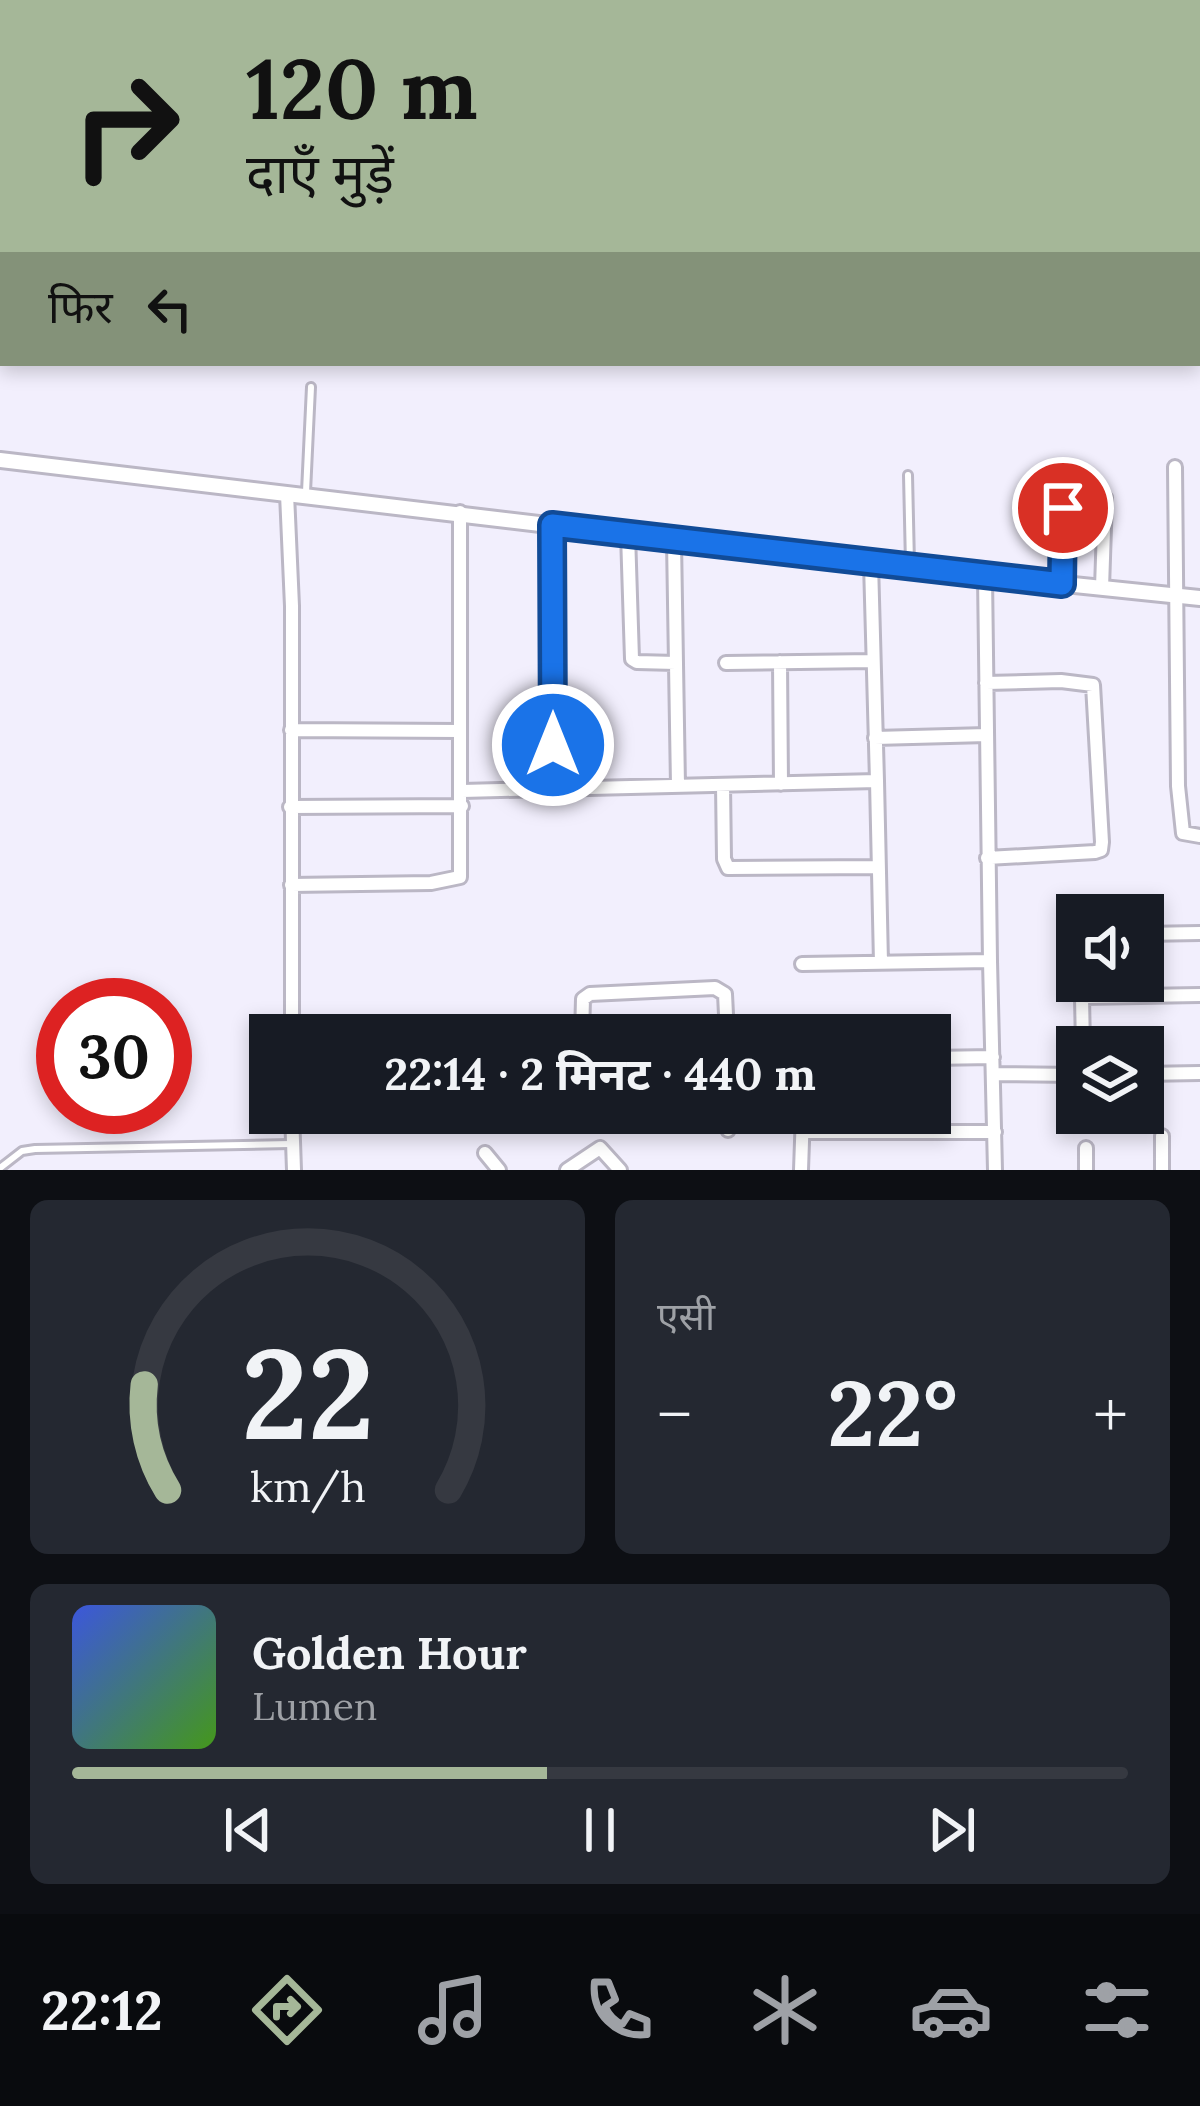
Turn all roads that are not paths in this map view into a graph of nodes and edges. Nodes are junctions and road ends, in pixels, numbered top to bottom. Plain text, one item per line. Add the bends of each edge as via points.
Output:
1 (311, 387) dead end
2 (0, 460) edge
3 (1175, 467) dead end
4 (908, 475) dead end
5 (287, 494) junction
6 (306, 496) junction
7 (1105, 498) dead end
8 (1063, 508) dead end
9 (460, 512) junction
10 (552, 525) junction
11 (628, 534) junction
12 (674, 541) junction
13 (871, 563) junction
14 (910, 568) junction
15 (985, 576) junction
16 (1062, 584) junction
17 (1102, 588) junction
18 (1176, 596) junction
19 (1200, 598) edge
20 (873, 661) junction
21 (780, 662) junction
22 (676, 663) junction
23 (726, 663) dead end
24 (986, 683) junction
25 (291, 730) junction
26 (460, 730) junction
27 (987, 735) junction
28 (875, 738) junction
29 (877, 781) junction
30 (781, 784) junction
31 (723, 785) junction
32 (678, 786) junction
33 (554, 789) junction
34 (462, 790) junction
35 (462, 806) junction
36 (290, 807) junction
37 (1200, 836) edge
38 (987, 858) junction
39 (878, 867) junction
40 (291, 885) junction
41 (1200, 933) edge
42 (1164, 934) edge
43 (990, 961) junction
44 (881, 963) junction
45 (802, 964) dead end
46 (1200, 995) edge
47 (1164, 996) edge
48 (292, 1014) edge
49 (583, 1014) edge
50 (726, 1014) edge
51 (993, 1057) junction
52 (951, 1058) edge
53 (1200, 1073) edge
54 (993, 1074) junction
55 (1164, 1074) edge
56 (1056, 1075) edge
57 (951, 1132) edge
58 (995, 1132) junction
59 (292, 1134) edge
60 (803, 1134) edge
61 (1162, 1136) dead end
62 (292, 1144) junction
63 (1086, 1148) dead end
64 (485, 1153) dead end
65 (0, 1168) edge
66 (294, 1170) edge
67 (499, 1170) edge
68 (567, 1170) edge
69 (620, 1170) edge
70 (801, 1170) edge
71 (995, 1170) edge
72 (1086, 1170) edge
73 (1162, 1170) edge

1 - 6 lane
2 - 5 street
3 - 18 street
4 - 14 lane
5 - 6 street
5 - 25 street
6 - 9 street
7 - 17 street
8 - 16 street
9 - 10 street
9 - 26 street
10 - 11 street
10 - 33 street
11 - 12 street
11 - 22 street via 632,659
12 - 13 street
12 - 22 street
13 - 14 street
13 - 20 street
14 - 15 street
15 - 16 street
15 - 24 street
16 - 17 street
17 - 18 street
18 - 19 street
18 - 37 street via 1181,825 1186,836
20 - 21 street
20 - 28 street
21 - 23 street
21 - 30 street
22 - 32 street
24 - 27 street
24 - 38 street via 1093,685 1102,842 1095,852
25 - 26 street
25 - 36 street
26 - 34 street
27 - 28 street
27 - 38 street
28 - 29 street
29 - 30 street
29 - 39 street
30 - 31 street
31 - 32 street
31 - 39 street via 728,868
32 - 33 street
33 - 34 street
34 - 35 street
35 - 36 street
35 - 40 street via 458,879
36 - 40 street
38 - 43 street
39 - 44 street
40 - 48 street
41 - 42 street
43 - 44 street
43 - 51 street
44 - 45 street
46 - 47 street
49 - 50 street via 590,994 716,988 725,994
51 - 52 street
51 - 54 street
53 - 55 street
54 - 56 street
54 - 58 street
57 - 58 street
58 - 71 street
59 - 62 street
60 - 70 street
61 - 73 street
62 - 65 lane via 35,1149
62 - 66 street
63 - 72 street
64 - 67 street
68 - 69 street via 600,1148

